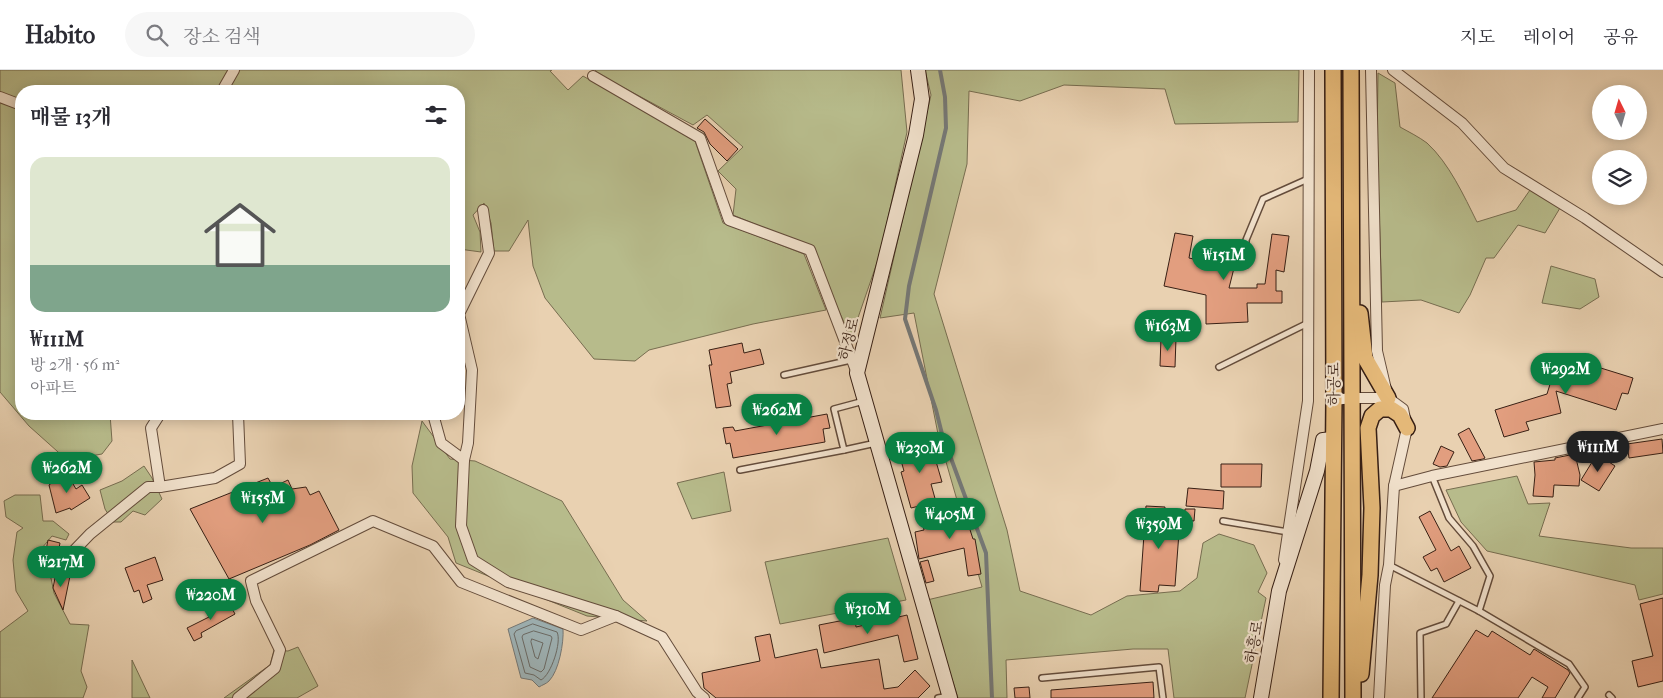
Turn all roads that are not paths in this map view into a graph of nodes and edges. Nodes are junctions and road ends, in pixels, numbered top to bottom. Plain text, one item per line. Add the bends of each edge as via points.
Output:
1 (234, 70) edge
2 (918, 70) edge
3 (1309, 70) edge
4 (1333, 70) edge
5 (1351, 70) edge
6 (1371, 70) edge
7 (1393, 70) edge
8 (593, 76) dead end
9 (225, 85) edge
10 (0, 97) edge
11 (15, 103) edge
12 (1308, 178) junction
13 (483, 210) dead end
14 (1352, 226) junction
15 (1246, 265) dead end
16 (1663, 272) edge
17 (465, 302) edge
18 (1308, 323) junction
19 (465, 340) edge
20 (851, 360) junction
21 (1219, 367) dead end
22 (857, 373) junction
23 (784, 375) dead end
24 (1352, 398) junction
25 (1388, 398) junction
26 (1334, 400) junction
27 (865, 401) junction
28 (156, 420) edge
29 (238, 420) edge
30 (435, 420) edge
31 (1407, 428) junction
32 (1663, 429) edge
33 (1333, 439) junction
34 (877, 443) junction
35 (844, 450) junction
36 (464, 460) junction
37 (740, 470) dead end
38 (1432, 476) junction
39 (1394, 486) junction
40 (160, 487) junction
41 (1223, 521) dead end
42 (1288, 532) junction
43 (65, 560) dead end
44 (1389, 565) junction
45 (1279, 591) junction
46 (1460, 601) junction
47 (1478, 611) junction
48 (616, 616) junction
49 (1042, 678) dead end
50 (946, 697) edge
51 (238, 698) edge
52 (704, 698) edge
53 (1162, 698) edge
54 (1261, 698) edge
55 (1331, 698) edge
56 (1353, 698) edge
57 (1359, 698) edge
58 (1379, 698) edge
59 (1421, 698) edge
60 (1578, 698) edge

1 - 9 street
2 - 22 street, 하정로 via 922,99 916,135
3 - 12 street
4 - 26 main road, 하공로
5 - 14 main road, 하공로
6 - 25 street via 1377,351
7 - 16 street via 1462,123 1504,168
8 - 20 street via 700,138 729,220 810,250
10 - 11 street
12 - 15 lane via 1263,199 1246,240
12 - 18 street
13 - 17 street via 489,253
14 - 24 main road, 하공로
14 - 25 main road via 1365,358
18 - 21 lane
18 - 42 street via 1308,401
19 - 36 street via 472,370
20 - 22 street
20 - 23 lane
22 - 27 street, 하정로
24 - 25 street
24 - 26 street
24 - 56 main road, 하공로
25 - 31 street via 1403,409
26 - 33 main road, 하공로
27 - 34 street, 하정로
27 - 35 lane via 834,409
28 - 40 street via 151,428
29 - 40 street via 240,464 215,478
30 - 36 street via 441,443
31 - 39 street
31 - 57 main road via 1400,415 1391,409 1380,409 1372,416 1368,428 1371,556
32 - 38 street
33 - 45 street, 하흥로 via 1323,440 1317,471
33 - 55 main road, 하공로
34 - 35 lane
34 - 50 street, 하정로
35 - 37 lane
36 - 48 street via 461,526 472,560 508,582
38 - 39 street
38 - 47 lane via 1449,518 1473,546 1490,576
39 - 44 street
40 - 43 street via 148,487 90,534
41 - 42 lane
42 - 45 street
44 - 46 lane
44 - 58 street
45 - 54 street, 하흥로
46 - 47 lane
46 - 59 lane via 1446,624 1420,633
47 - 60 lane via 1569,664 1585,687
48 - 51 street via 581,630 462,582 433,546 373,522 251,581 256,601 280,650 275,668
48 - 52 street via 662,638
49 - 53 lane via 1159,667

